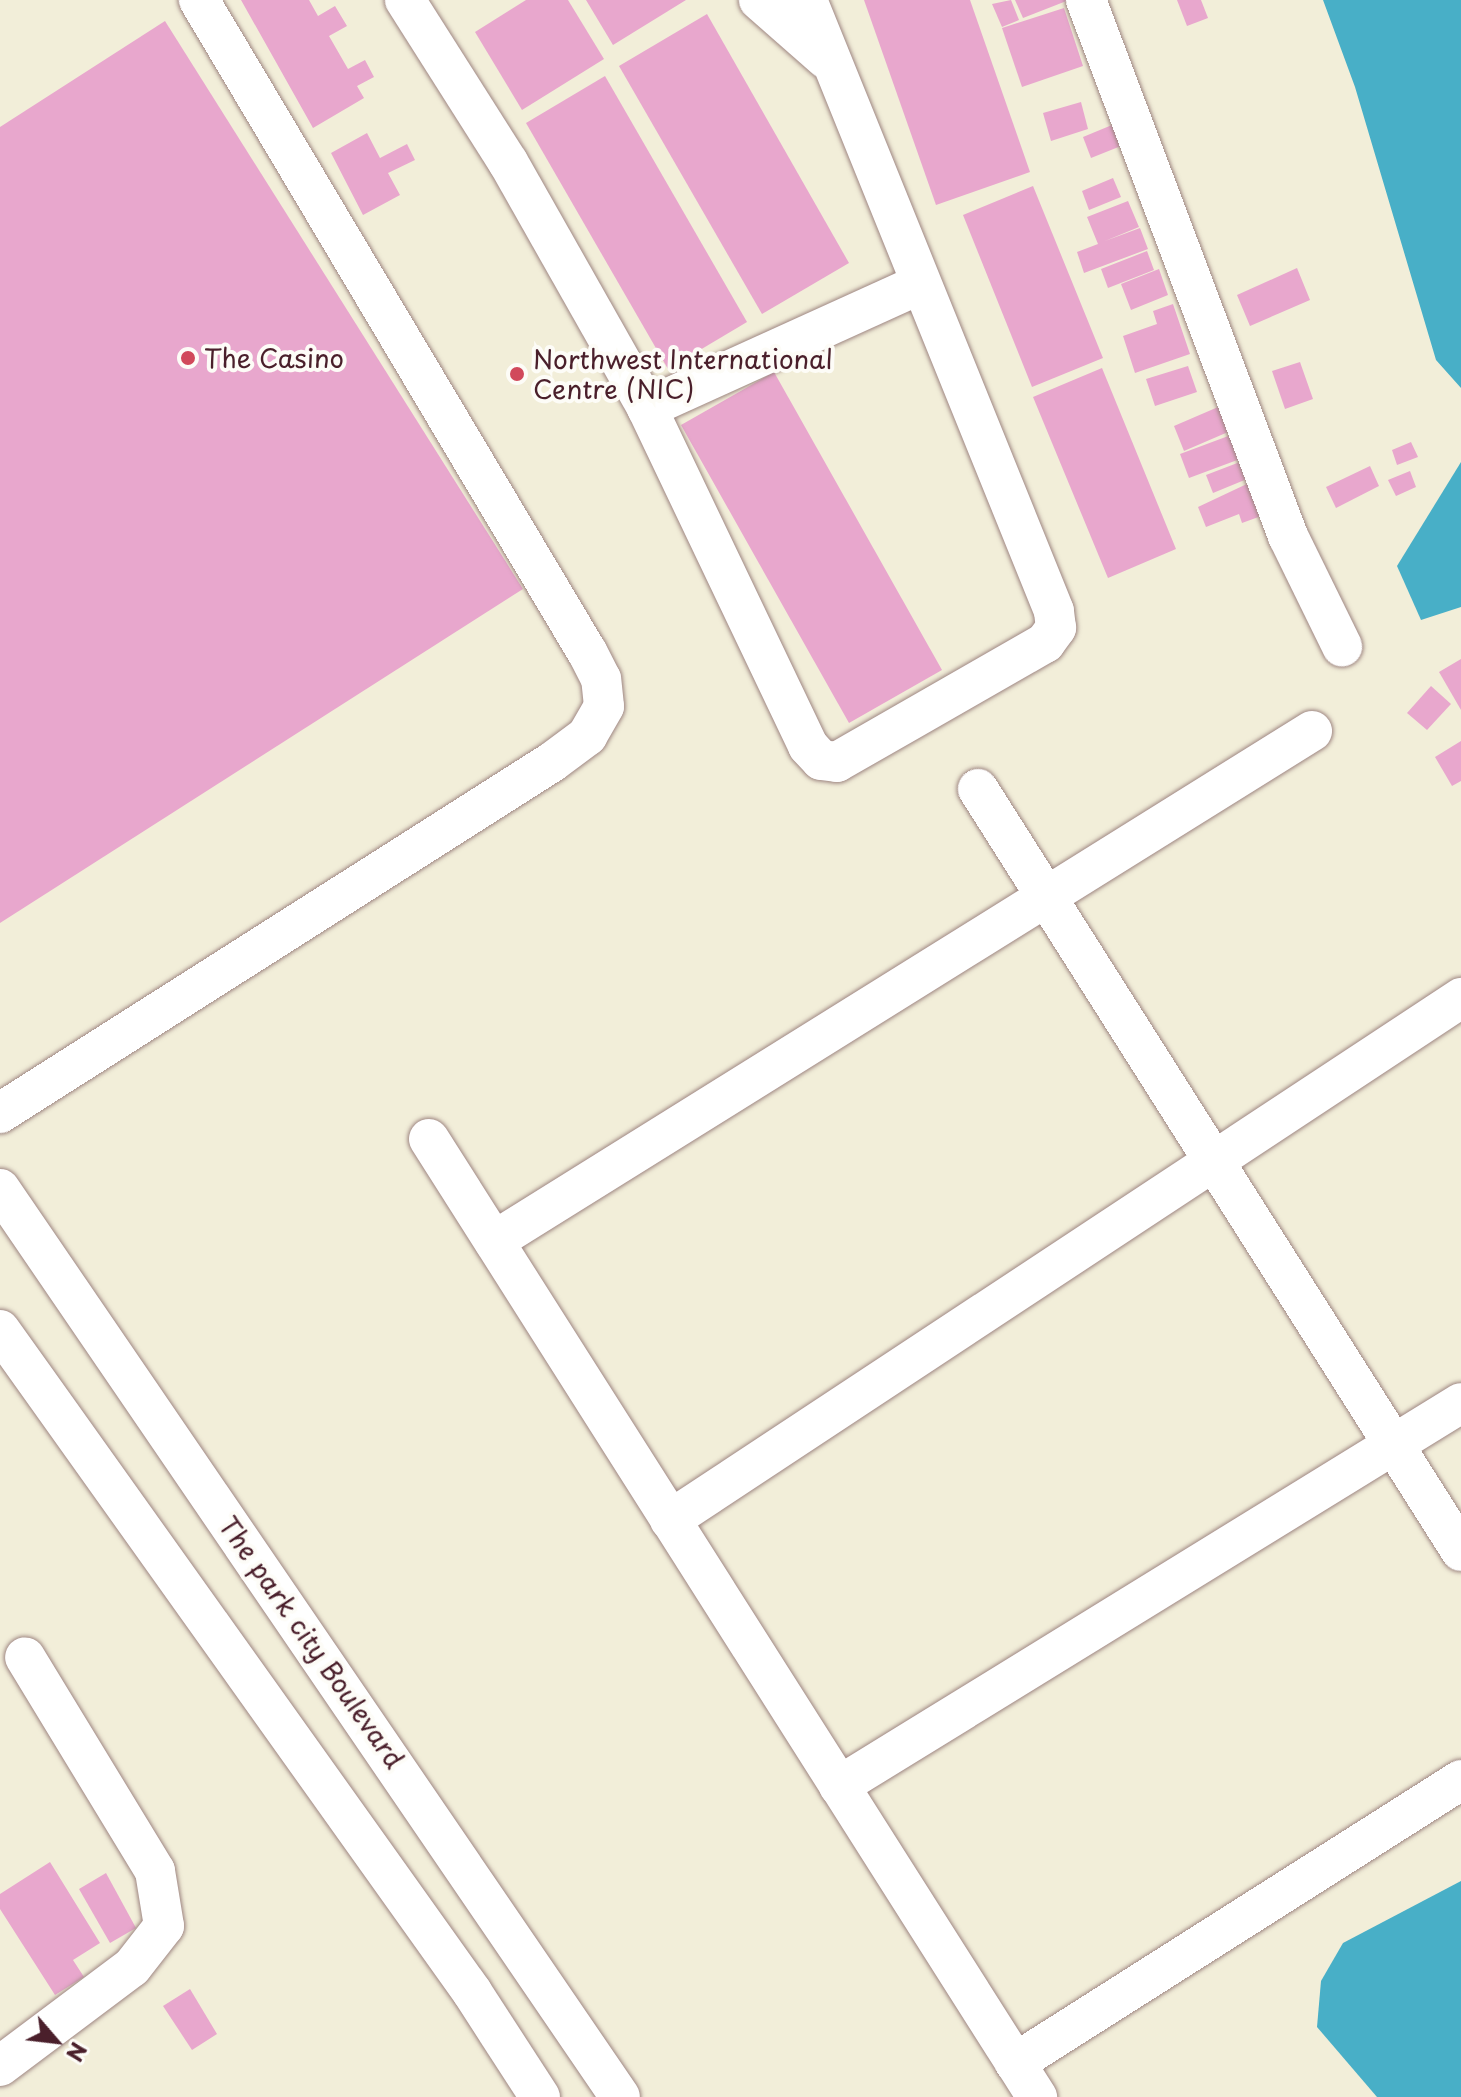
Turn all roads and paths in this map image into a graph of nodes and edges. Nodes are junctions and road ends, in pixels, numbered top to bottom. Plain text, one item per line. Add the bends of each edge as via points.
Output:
1 (199, 0) edge
2 (405, 0) edge
3 (759, 0) edge
4 (807, 0) edge
5 (1086, 0) edge
6 (829, 61) junction
7 (920, 284) junction
8 (647, 408) junction
9 (1342, 646) dead end
10 (1312, 731) dead end
11 (978, 789) dead end
12 (1046, 896) junction
13 (1461, 998) edge
14 (3, 1104) edge
15 (429, 1139) dead end
16 (1213, 1160) junction
17 (0, 1189) edge
18 (494, 1241) junction
19 (0, 1330) edge
20 (1461, 1403) edge
21 (1393, 1445) junction
22 (670, 1520) junction
23 (1461, 1551) edge
24 (25, 1657) dead end
25 (1461, 1780) edge
26 (839, 1786) junction
27 (1015, 2063) junction
28 (0, 2066) edge
29 (540, 2097) edge
30 (620, 2097) edge
31 (1037, 2097) edge

1 - 14 street via 587,652 601,679 604,706 587,736 552,762
2 - 8 street via 508,162
3 - 6 street
4 - 6 street
5 - 9 street via 1288,536
6 - 7 street
7 - 8 street
7 - 8 street via 1054,611 1056,628 1045,643 837,762 821,760 808,746
10 - 12 street
11 - 12 street
12 - 16 street
12 - 18 street
13 - 16 street
15 - 18 street
16 - 21 street
16 - 22 street
17 - 30 street, The park city Boulevard
18 - 22 street
19 - 29 street via 472,1992
20 - 21 street
21 - 23 street
21 - 26 street
22 - 26 street
24 - 28 street via 155,1871 164,1926 132,1967
25 - 27 street
26 - 27 street
27 - 31 street

